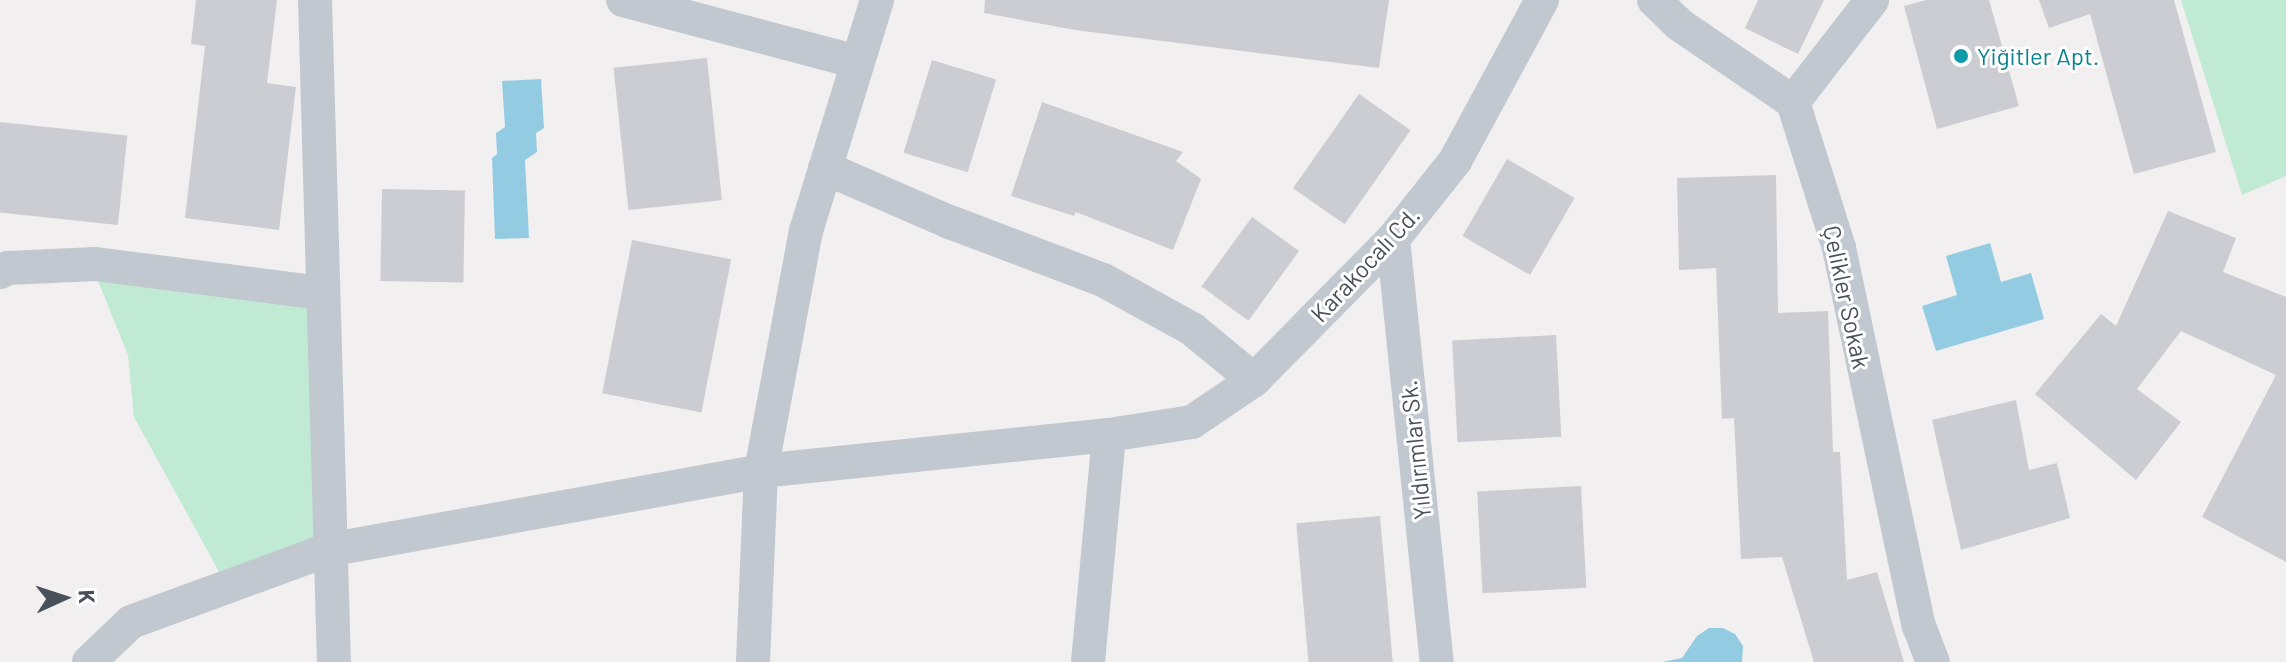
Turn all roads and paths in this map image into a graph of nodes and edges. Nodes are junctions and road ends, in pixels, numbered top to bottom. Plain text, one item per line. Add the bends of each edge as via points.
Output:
1 (315, 0) edge
2 (623, 0) edge
3 (877, 0) edge
4 (1542, 0) edge
5 (1654, 0) edge
6 (1872, 0) edge
7 (857, 62) junction
8 (1793, 102) junction
9 (825, 168) junction
10 (1393, 239) junction
11 (0, 272) edge
12 (322, 293) junction
13 (1254, 380) junction
14 (1109, 435) junction
15 (761, 471) junction
16 (328, 550) junction
17 (89, 662) edge
18 (334, 662) edge
19 (753, 662) edge
20 (1088, 662) edge
21 (1437, 662) edge
22 (1933, 662) edge

1 - 12 street
2 - 7 street
3 - 7 street
4 - 10 street, Karakocalı Cd. via 1455,161
5 - 8 street via 1680,25
6 - 8 street
7 - 9 street
8 - 22 street, Çelikler Sokak via 1839,248 1919,626
9 - 13 street via 1103,280 1192,329
9 - 15 street via 806,231
10 - 13 street, Karakocalı Cd.
10 - 21 street, Yıldırımlar Sk.
11 - 12 street via 95,264
12 - 16 street
13 - 14 street, Karakocalı Cd. via 1192,422
14 - 15 street, Karakocalı Cd.
14 - 20 street
15 - 16 street, Karakocalı Cd.
15 - 19 street
16 - 17 street, Karakocalı Cd. via 131,622
16 - 18 street

